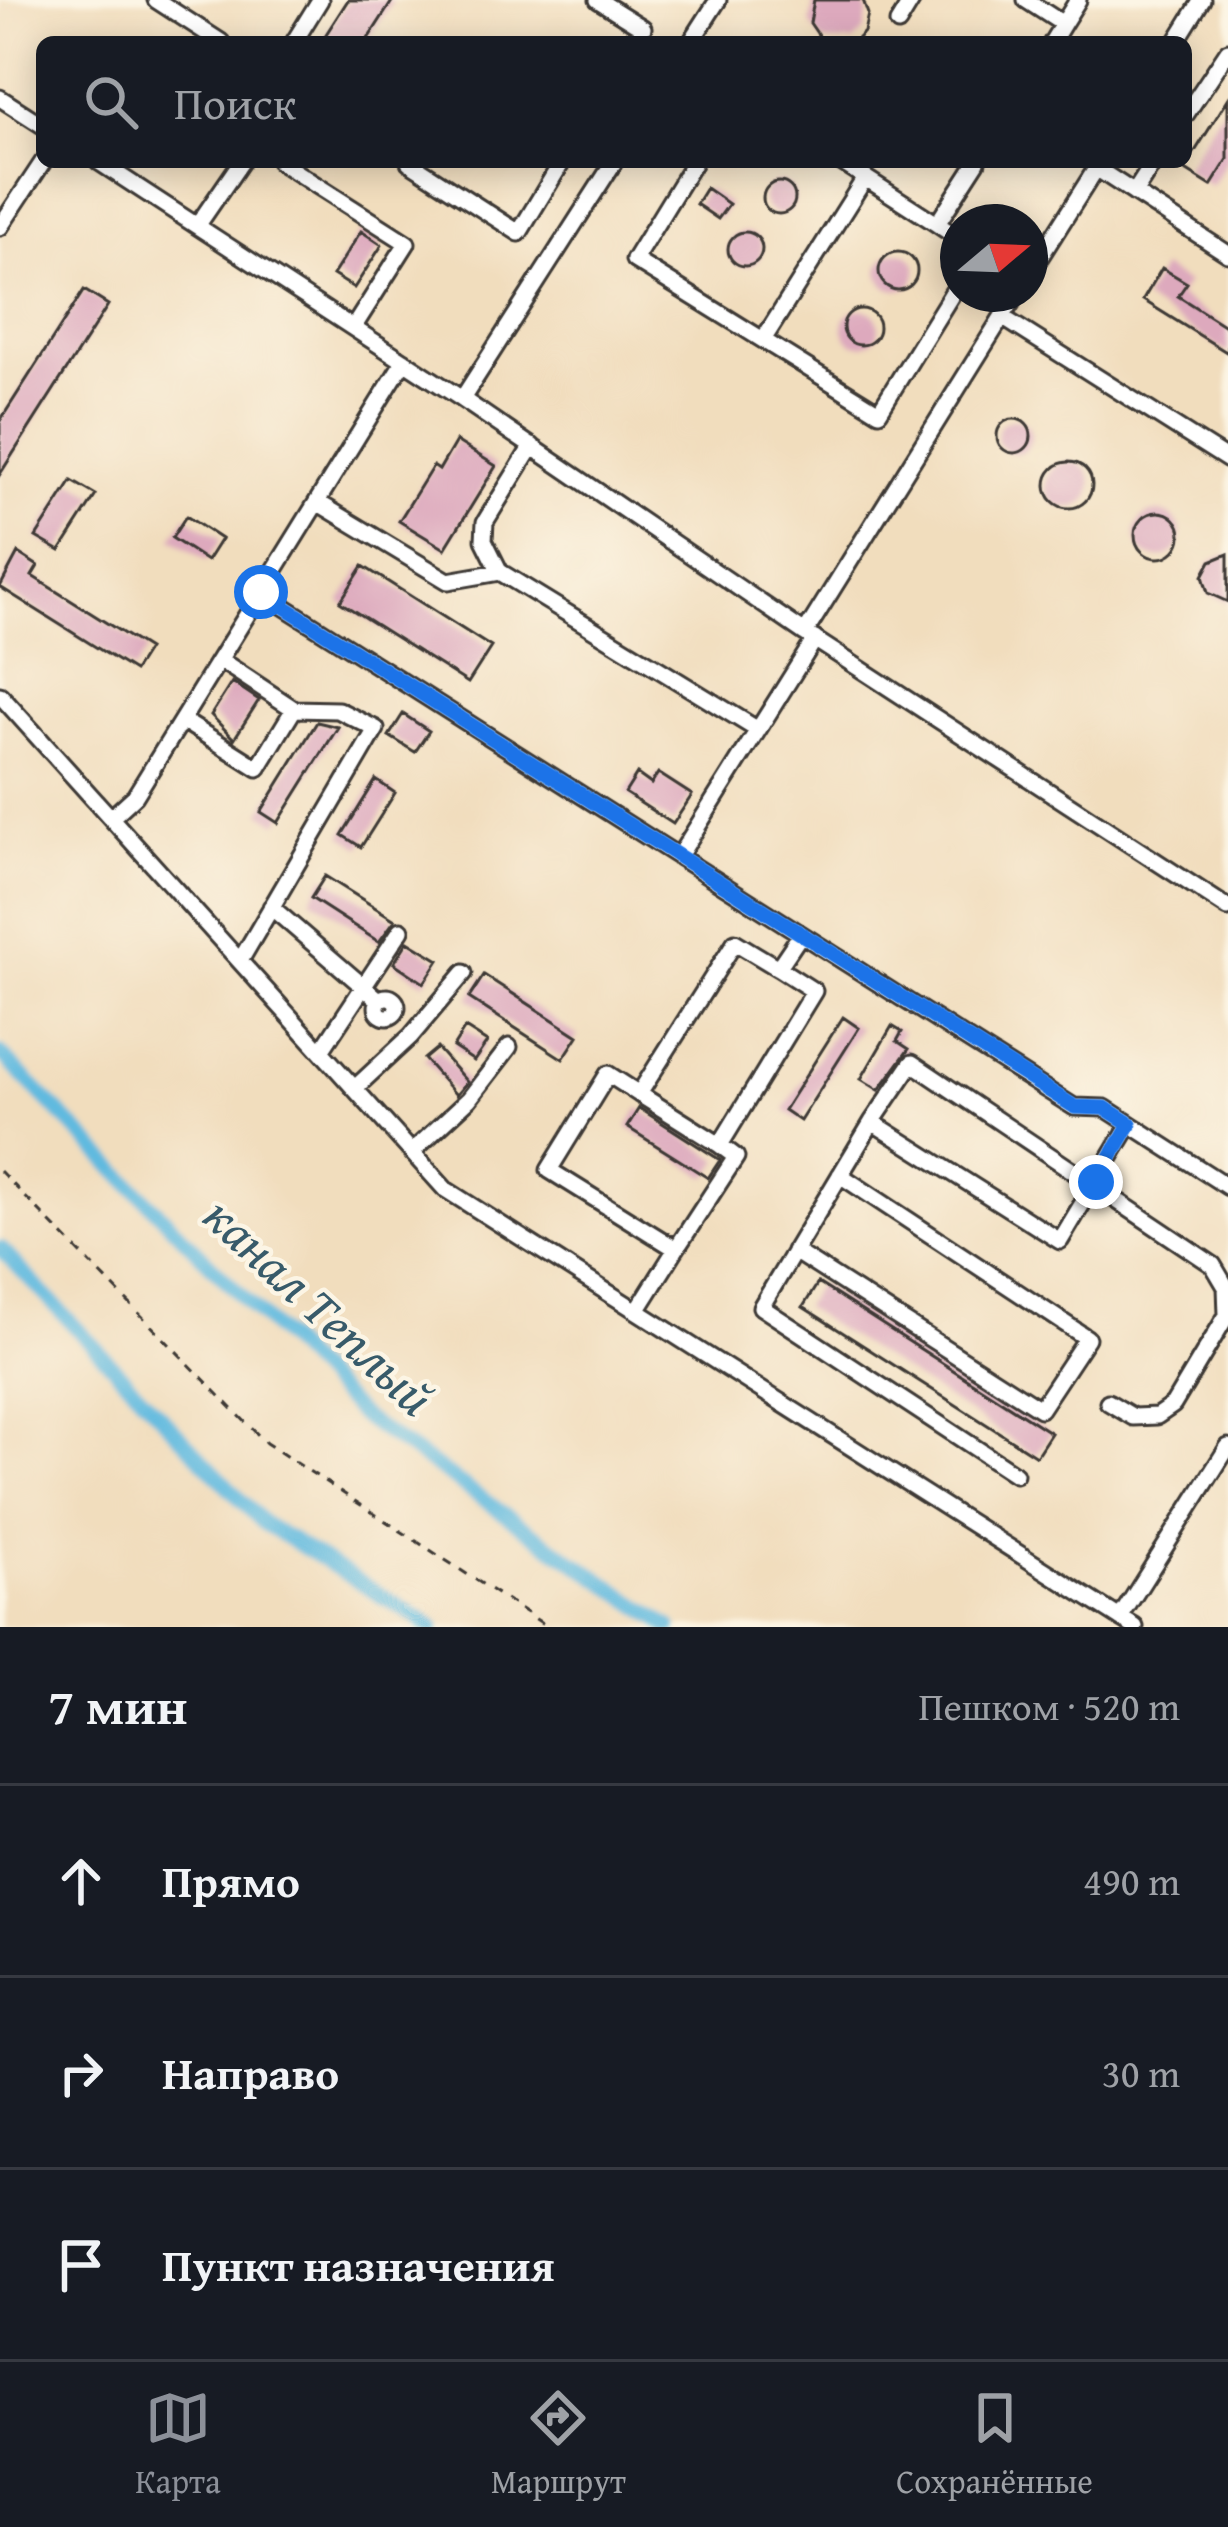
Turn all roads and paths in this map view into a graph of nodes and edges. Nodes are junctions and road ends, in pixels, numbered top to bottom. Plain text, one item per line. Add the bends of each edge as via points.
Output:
1 (156, 0) edge
2 (320, 0) edge
3 (598, 0) edge
4 (718, 0) edge
5 (912, 0) edge
6 (1026, 0) edge
7 (1078, 0) edge
8 (1202, 0) edge
9 (898, 23) dead end
10 (1063, 24) junction
11 (212, 36) edge
12 (298, 36) edge
13 (638, 36) edge
14 (695, 36) edge
15 (1056, 36) edge
16 (1180, 36) edge
17 (1228, 51) edge
18 (0, 98) edge
19 (1192, 105) edge
20 (36, 121) edge
21 (39, 168) edge
22 (108, 168) edge
23 (238, 168) edge
24 (290, 168) edge
25 (418, 168) edge
26 (558, 168) edge
27 (610, 168) edge
28 (690, 168) edge
29 (850, 168) edge
30 (972, 168) edge
31 (1096, 168) edge
32 (1102, 168) edge
33 (1150, 168) edge
34 (865, 178) junction
35 (1134, 193) junction
36 (938, 224) joint
37 (197, 226) junction
38 (0, 227) edge
39 (1048, 244) edge
40 (1228, 254) edge
41 (941, 312) edge
42 (1005, 312) edge
43 (1002, 317) junction
44 (353, 328) junction
45 (763, 340) junction
46 (404, 361) junction
47 (462, 399) junction
48 (532, 446) junction
49 (1228, 460) edge
50 (317, 502) junction
51 (500, 572) junction
52 (261, 592) junction
53 (810, 636) junction
54 (220, 660) junction
55 (0, 695) edge
56 (294, 709) junction
57 (182, 720) junction
58 (758, 730) junction
59 (111, 818) junction
60 (679, 856) junction
61 (271, 907) junction
62 (1228, 908) edge
63 (401, 930) dead end
64 (801, 934) junction
65 (240, 961) junction
66 (778, 968) junction
67 (464, 973) dead end
68 (364, 987) junction
69 (379, 1000) dead end
70 (509, 1047) dead end
71 (321, 1051) junction
72 (355, 1088) junction
73 (639, 1094) junction
74 (872, 1122) junction
75 (1130, 1124) junction
76 (720, 1145) junction
77 (412, 1152) junction
78 (0, 1171) edge
79 (840, 1175) junction
80 (1096, 1182) junction
81 (1228, 1187) edge
82 (676, 1249) junction
83 (794, 1251) junction
84 (637, 1311) junction
85 (1108, 1402) dead end
86 (1228, 1447) edge
87 (1015, 1474) dead end
88 (1128, 1622) edge
89 (548, 1627) edge

1 - 11 lane
2 - 12 lane
3 - 13 lane via 643,28
4 - 14 lane
5 - 9 lane
6 - 10 lane
7 - 10 lane
8 - 16 lane
10 - 15 lane
17 - 19 lane
18 - 20 lane
21 - 38 lane
22 - 37 lane
23 - 37 lane
24 - 44 lane via 407,242
25 - 26 lane via 520,233
27 - 47 lane
28 - 45 lane via 634,260
29 - 34 lane
30 - 36 lane
31 - 39 lane
32 - 35 lane
33 - 35 lane
34 - 36 lane
34 - 45 lane
35 - 40 lane
37 - 44 lane
41 - 45 lane via 879,412
42 - 43 lane
43 - 49 lane
43 - 53 lane
44 - 46 lane
46 - 47 lane
46 - 50 lane
47 - 48 lane
48 - 51 lane via 485,522 484,540
48 - 53 lane
50 - 51 lane via 448,581
50 - 52 lane
51 - 58 lane
52 - 54 lane
52 - 60 lane
53 - 58 lane
53 - 62 lane
54 - 56 lane
54 - 57 lane
55 - 59 lane
56 - 57 lane via 258,768
56 - 61 lane via 338,710 376,729
57 - 59 lane via 135,796
58 - 60 lane
59 - 65 lane
60 - 64 lane
61 - 65 lane
61 - 68 lane
63 - 68 lane
64 - 66 lane
64 - 75 lane via 1075,1107 1105,1108
65 - 71 lane
66 - 73 lane via 735,942
66 - 76 lane via 814,991
67 - 72 lane
68 - 69 lane
68 - 71 lane
70 - 77 lane via 469,1100
71 - 72 lane
72 - 77 lane
73 - 76 lane
73 - 82 lane via 608,1074 549,1170
74 - 79 lane
74 - 80 lane via 912,1063
74 - 80 lane via 1060,1241
75 - 80 lane
75 - 81 lane
76 - 82 lane via 736,1157
77 - 84 lane via 446,1189
78 - 89 path via 266,1444
79 - 83 lane
79 - 83 lane via 1087,1338 1040,1408
80 - 85 lane via 1213,1265 1226,1287 1227,1315 1173,1405 1133,1418
82 - 84 lane
83 - 87 lane via 761,1307
84 - 88 lane
86 - 88 lane

